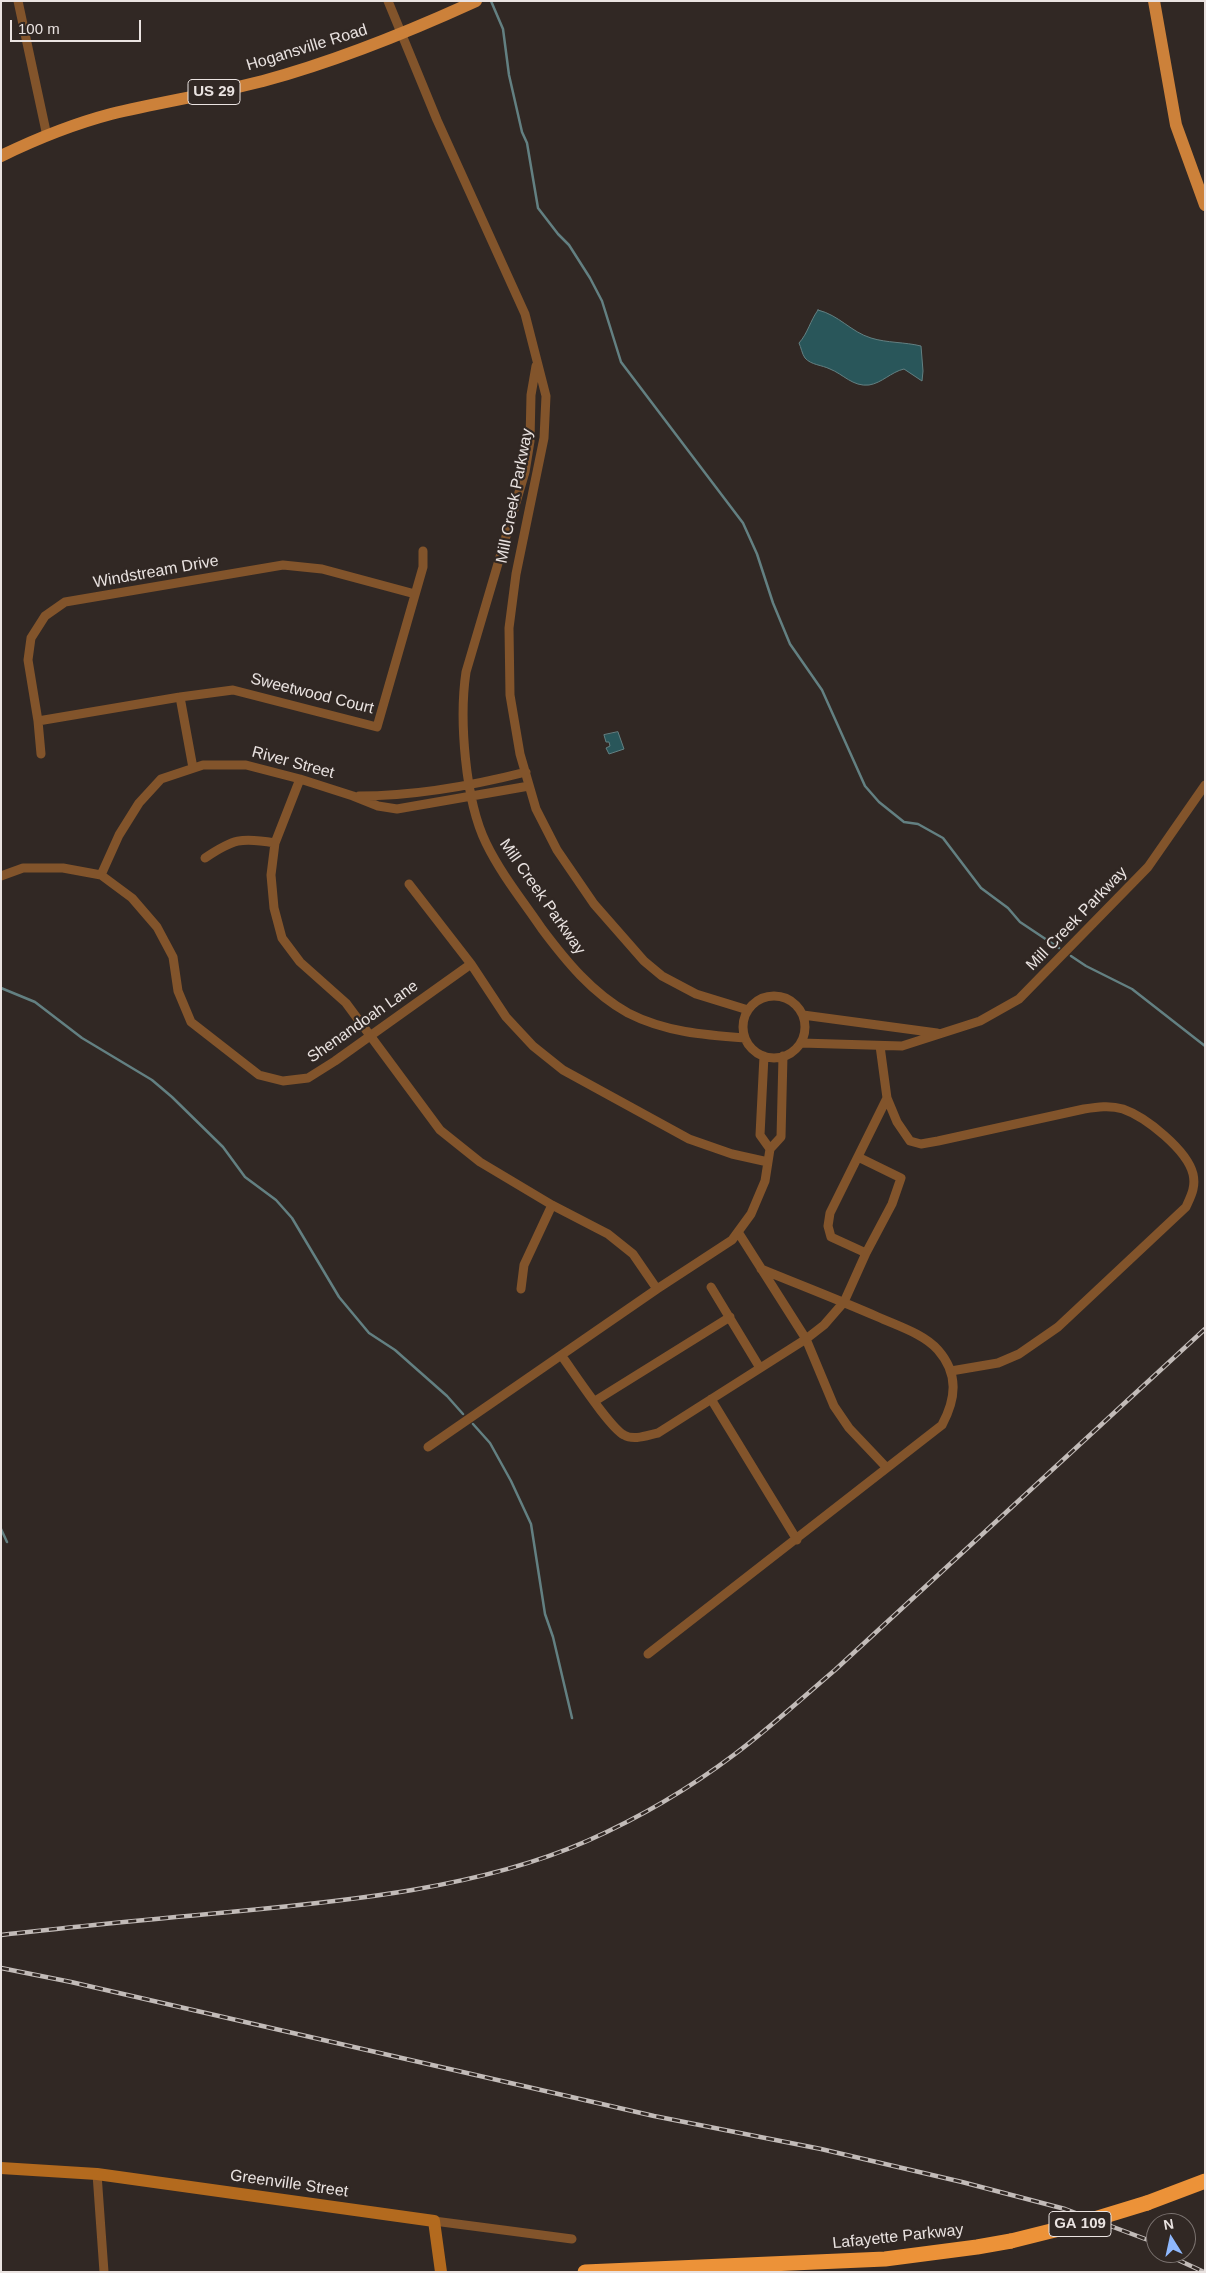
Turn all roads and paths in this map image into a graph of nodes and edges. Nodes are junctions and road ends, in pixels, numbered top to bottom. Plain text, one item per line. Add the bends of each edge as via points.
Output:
1 (18, 1) edge
2 (388, 1) edge
3 (476, 1) edge
4 (1154, 1) edge
5 (403, 34) junction
6 (47, 136) junction
7 (1, 156) edge
8 (1205, 205) edge
9 (536, 364) junction
10 (423, 551) dead end
11 (415, 594) junction
12 (180, 696) junction
13 (38, 721) junction
14 (40, 754) dead end
15 (193, 768) junction
16 (526, 772) junction
17 (300, 778) junction
18 (470, 784) junction
19 (1205, 785) edge
20 (529, 786) junction
21 (354, 796) junction
22 (473, 797) junction
23 (274, 844) junction
24 (205, 858) dead end
25 (101, 875) junction
26 (1, 876) edge
27 (409, 884) dead end
28 (471, 964) junction
29 (748, 1010) junction
30 (803, 1015) junction
31 (937, 1033) junction
32 (370, 1036) junction
33 (745, 1038) junction
34 (800, 1043) junction
35 (880, 1046) junction
36 (764, 1056) junction
37 (783, 1056) junction
38 (887, 1098) junction
39 (770, 1149) junction
40 (858, 1157) junction
41 (768, 1162) junction
42 (552, 1205) junction
43 (738, 1232) junction
44 (866, 1253) junction
45 (761, 1269) junction
46 (711, 1287) dead end
47 (522, 1289) dead end
48 (657, 1289) junction
49 (844, 1302) junction
50 (730, 1317) junction
51 (806, 1339) junction
52 (561, 1355) junction
53 (760, 1368) junction
54 (951, 1371) junction
55 (711, 1399) junction
56 (595, 1401) junction
57 (428, 1447) dead end
58 (886, 1467) junction
59 (797, 1540) junction
60 (648, 1654) dead end
61 (1, 2168) edge
62 (97, 2174) junction
63 (1205, 2181) edge
64 (434, 2221) junction
65 (572, 2239) dead end
66 (774, 2268) edge
67 (104, 2272) edge
68 (441, 2272) edge
69 (585, 2272) edge

1 - 6 street
2 - 5 street, Mill Creek Parkway
3 - 5 main road, Hogansville Road / US 29
4 - 8 main road via 1176,125
5 - 6 main road, Hogansville Road / US 29 via 300,70 110,115
5 - 9 street, Mill Creek Parkway via 437,120 525,314
6 - 7 main road, Hogansville Road / US 29
9 - 16 street, Mill Creek Parkway via 546,396 544,438 508,628 510,695
9 - 18 street, Mill Creek Parkway via 531,395 530,441 524,472 466,672 462,696 462,735
10 - 11 street, Sweetwood Court via 423,567
11 - 12 street, Sweetwood Court via 377,727 233,690
11 - 13 street, Windstream Drive via 322,569 283,565 65,602 45,616 31,638 28,660
12 - 13 street, Sweetwood Court
12 - 15 street
13 - 14 street, Windstream Drive
15 - 17 street, River Street via 246,765
15 - 25 street, River Street via 161,779 139,803 119,835
16 - 18 street, River Street
16 - 20 street, Mill Creek Parkway
17 - 21 street, River Street
17 - 23 street
18 - 21 street, River Street via 394,796
18 - 22 street, Mill Creek Parkway
19 - 31 street, Mill Creek Parkway via 1148,867 1020,999 980,1021
20 - 22 street, River Street
20 - 29 street, Mill Creek Parkway via 536,809 557,850 594,904 644,961 662,976 696,994
21 - 22 street, River Street via 378,806 397,809
22 - 33 street, Mill Creek Parkway via 486,842 505,876 563,957 600,996 663,1028
23 - 24 street via 251,839 227,843
23 - 32 street via 270,875 282,938 300,962 346,1003
25 - 26 street via 63,868 23,868
25 - 32 street, Shenandoah Lane via 132,898 157,927 173,957 178,991 191,1022 258,1074 284,1081 308,1078
27 - 28 street
28 - 32 street, Shenandoah Lane
28 - 41 street via 506,1017 533,1046 563,1070 689,1139
29 - 30 street via 763,998 774,996 794,1002
29 - 33 street via 744,1019
30 - 31 street
30 - 34 street via 805,1031
31 - 35 street, Mill Creek Parkway via 902,1046
32 - 42 street via 440,1130 480,1162
33 - 36 street via 750,1047
34 - 35 street, Mill Creek Parkway
34 - 37 street
35 - 38 street
36 - 37 street
36 - 39 street via 760,1135
37 - 39 street via 781,1137
38 - 40 street
38 - 54 street via 897,1122 910,1141 921,1144 1084,1109 1104,1106 1124,1110 1150,1124 1169,1141 1187,1160 1193,1174 1194,1192 1186,1207 1058,1327 1019,1354 998,1363
39 - 41 street
40 - 44 street via 830,1214 828,1226 831,1237
40 - 44 street via 901,1178 892,1204
41 - 43 street via 765,1182 751,1214
42 - 47 street via 524,1265
42 - 48 street via 608,1234 633,1254
43 - 45 street
43 - 48 street via 732,1240
44 - 49 street
45 - 49 street
45 - 51 street
46 - 50 street
48 - 52 street
49 - 51 street via 824,1325
49 - 54 street via 922,1338 938,1350
50 - 53 street
50 - 56 street
51 - 53 street
51 - 58 street via 834,1406
52 - 56 street
52 - 57 street
53 - 55 street
54 - 58 street via 954,1392 951,1408 942,1425
55 - 56 street via 658,1433 639,1438 624,1436
55 - 59 street
58 - 59 street
59 - 60 street
61 - 62 street, Greenville Street
62 - 64 street, Greenville Street
62 - 67 street
63 - 66 highway, Lafayette Parkway / GA 109, bridge via 1147,2203 1012,2241 885,2259
64 - 65 street, Greenville Street
64 - 68 street
66 - 69 highway, Lafayette Parkway / GA 109

